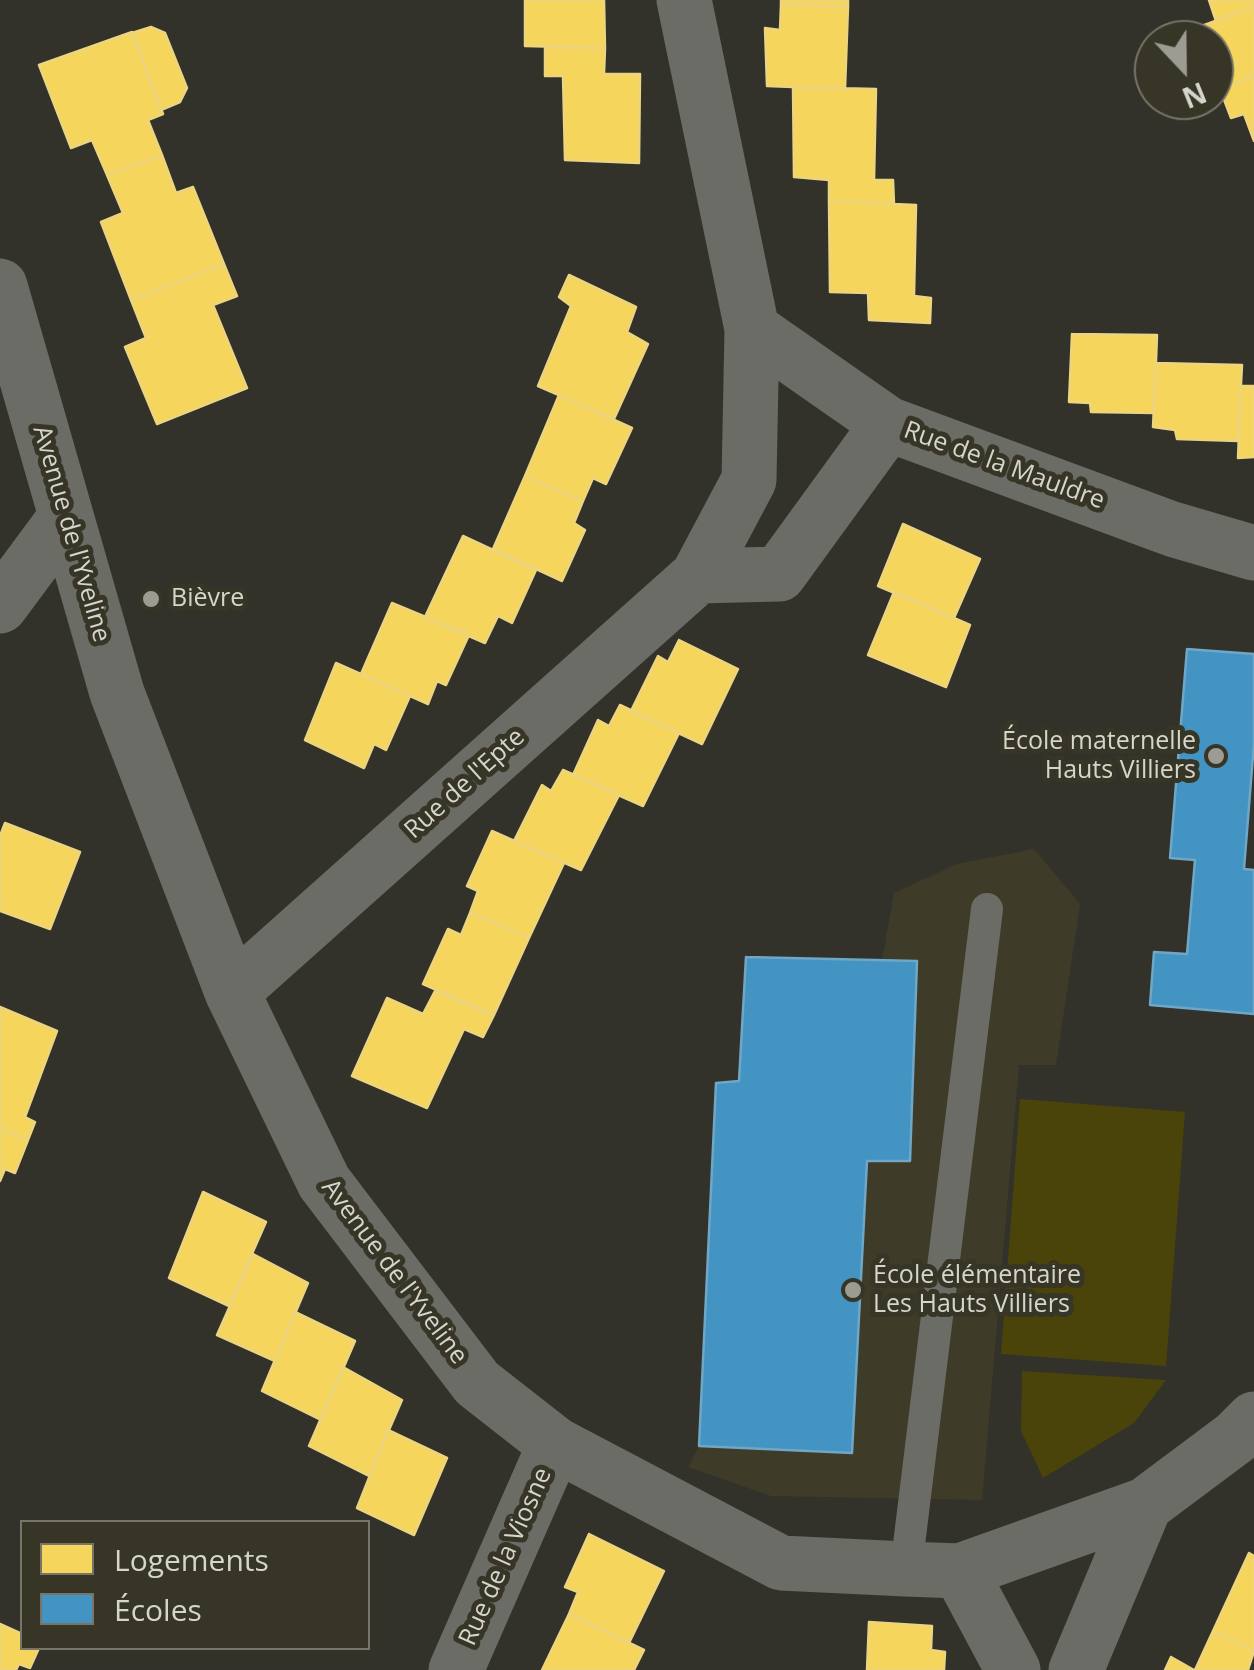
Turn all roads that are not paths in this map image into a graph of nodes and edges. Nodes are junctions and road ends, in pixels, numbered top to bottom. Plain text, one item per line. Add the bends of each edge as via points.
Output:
1 (684, 0) edge
2 (0, 286) edge
3 (752, 329) junction
4 (888, 424) junction
5 (66, 517) junction
6 (1254, 553) edge
7 (698, 576) junction
8 (0, 606) edge
9 (987, 909) dead end
10 (232, 992) junction
11 (1254, 1419) edge
12 (555, 1444) junction
13 (1146, 1505) junction
14 (906, 1569) junction
15 (960, 1571) junction
16 (456, 1670) edge
17 (1013, 1670) edge
18 (1076, 1670) edge

1 - 3 street
2 - 5 street, Avenue de l'Yveline
3 - 4 street, Rue de la Mauldre
3 - 7 street, Rue de l'Epte via 749,480
4 - 6 street, Rue de la Mauldre
4 - 7 street via 779,574
5 - 8 street
5 - 10 street, Avenue de l'Yveline via 117,693
7 - 10 street, Rue de l'Epte
9 - 14 lane
10 - 12 street, Avenue de l'Yveline via 324,1182 477,1383
11 - 13 street, Avenue de l'Yveline
12 - 14 street, Avenue de l'Yveline via 781,1563
12 - 16 street, Rue de la Viosne
13 - 15 street, Avenue de l'Yveline
13 - 18 street
14 - 15 street, Avenue de l'Yveline
15 - 17 street

